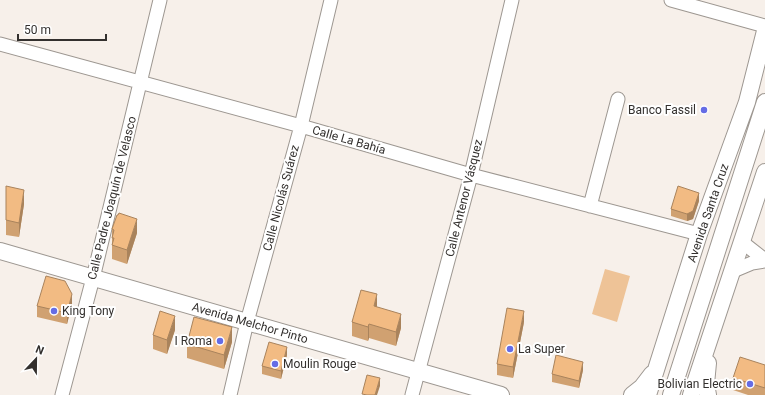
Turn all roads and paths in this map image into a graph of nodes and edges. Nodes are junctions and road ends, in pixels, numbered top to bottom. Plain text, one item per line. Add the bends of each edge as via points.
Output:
1 (160, 0) edge
2 (331, 0) edge
3 (512, 0) edge
4 (671, 0) edge
5 (765, 26) edge
6 (765, 31) edge
7 (0, 44) edge
8 (765, 59) edge
9 (140, 83) junction
10 (618, 99) dead end
11 (747, 102) junction
12 (765, 102) edge
13 (301, 126) junction
14 (765, 172) edge
15 (471, 175) junction
16 (590, 206) junction
17 (699, 234) junction
18 (742, 242) junction
19 (0, 251) edge
20 (765, 260) edge
21 (733, 271) junction
22 (93, 278) junction
23 (680, 297) junction
24 (247, 322) junction
25 (710, 337) junction
26 (662, 355) junction
27 (683, 359) junction
28 (418, 372) junction
29 (62, 395) edge
30 (230, 395) edge
31 (412, 395) edge
32 (501, 395) edge
33 (632, 395) edge
34 (648, 395) edge
35 (671, 395) edge
36 (691, 395) edge
37 (708, 395) edge

1 - 9 street, Calle Padre Joaquín de Velasco
2 - 13 street, Calle Nicolás Suárez
3 - 15 street, Calle Antenor Vásquez
4 - 5 street
6 - 11 main road, Avenida Santa Cruz
7 - 9 street, Calle La Bahía
8 - 11 main road
9 - 13 street, Calle La Bahía
9 - 22 street, Calle Padre Joaquín de Velasco
10 - 16 street
11 - 17 main road, Avenida Santa Cruz
12 - 27 main road, Avenida Santa Cruz
13 - 15 street, Calle La Bahía
13 - 24 street, Calle Nicolás Suárez
14 - 18 main road
15 - 16 street, Calle La Bahía
15 - 28 street, Calle Antenor Vásquez
16 - 17 street, Calle La Bahía
17 - 23 main road, Avenida Santa Cruz
18 - 20 street
18 - 21 main road
19 - 22 main road, Avenida Melchor Pinto
20 - 21 street
21 - 25 main road
22 - 24 main road, Avenida Melchor Pinto
22 - 29 street, Calle Padre Joaquín de Velasco
23 - 26 main road, Avenida Santa Cruz
23 - 27 main road
24 - 28 main road, Avenida Melchor Pinto
24 - 30 street, Calle Nicolás Suárez
25 - 36 main road
25 - 37 main road via 706,384
26 - 33 main road via 654,372
26 - 34 main road, Avenida Santa Cruz
27 - 35 main road, Avenida Santa Cruz
28 - 31 street, Calle Antenor Vásquez
28 - 32 main road, Avenida Melchor Pinto

